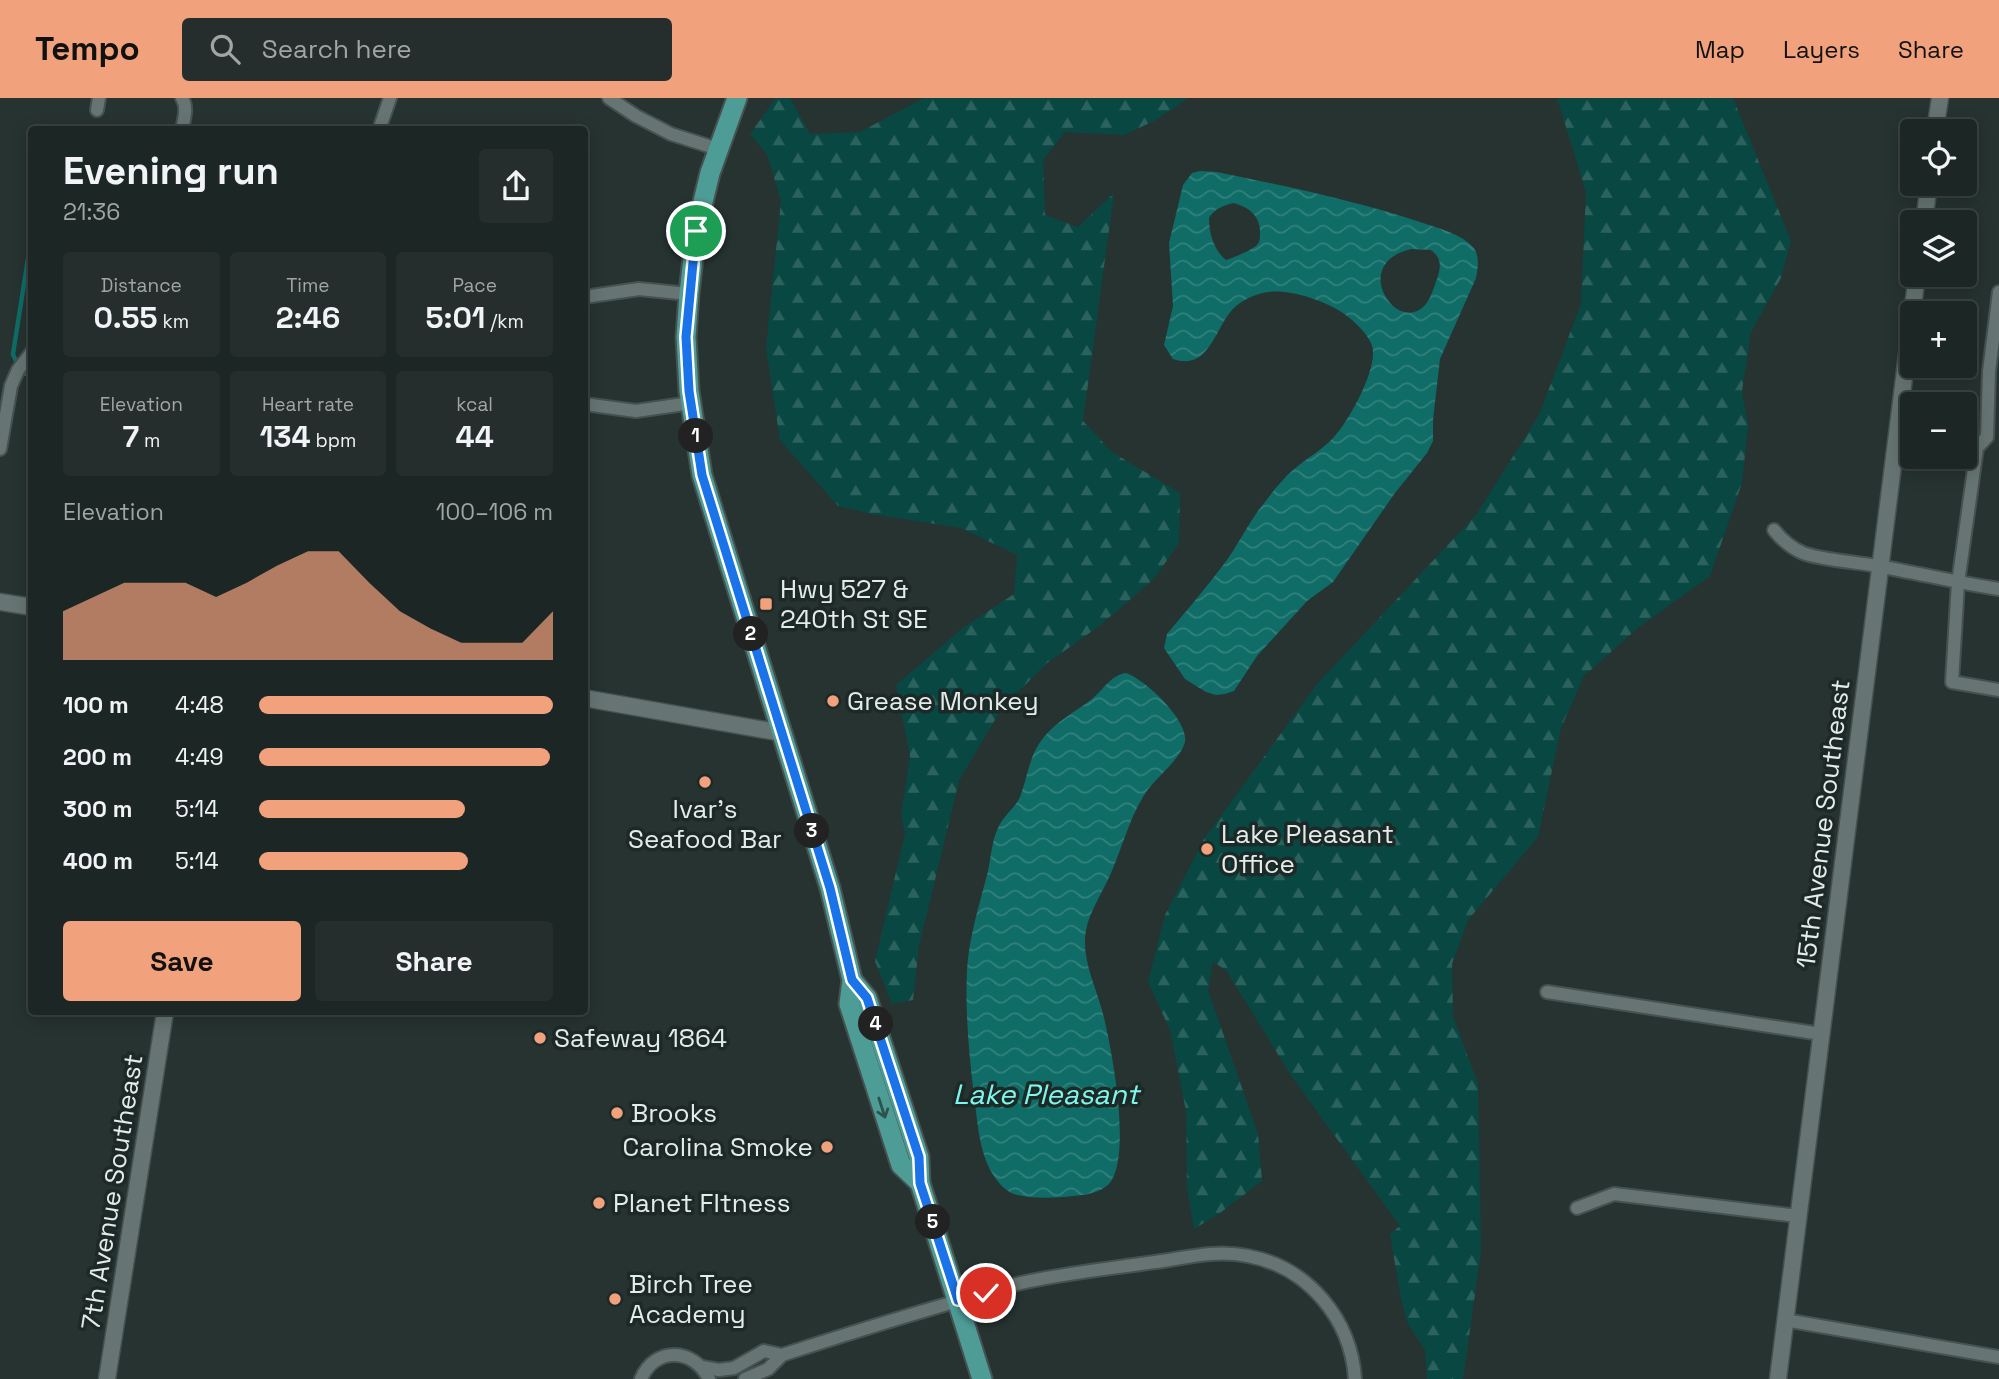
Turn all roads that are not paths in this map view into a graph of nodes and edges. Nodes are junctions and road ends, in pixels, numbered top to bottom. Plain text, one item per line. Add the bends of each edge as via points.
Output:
1 (182, 98) edge
2 (390, 98) edge
3 (609, 98) edge
4 (737, 98) edge
5 (1940, 98) edge
6 (1937, 119) edge
7 (183, 126) edge
8 (380, 126) edge
9 (718, 149) junction
10 (1915, 287) edge
11 (1999, 292) edge
12 (689, 294) junction
13 (588, 296) edge
14 (25, 360) edge
15 (691, 403) junction
16 (588, 405) edge
17 (1993, 438) edge
18 (0, 449) edge
19 (1774, 530) dead end
20 (1880, 566) junction
21 (1958, 583) junction
22 (1999, 589) edge
23 (0, 602) edge
24 (28, 606) edge
25 (1999, 690) edge
26 (588, 699) edge
27 (782, 733) junction
28 (1547, 992) dead end
29 (165, 1015) edge
30 (1821, 1034) junction
31 (1577, 1208) dead end
32 (1798, 1216) junction
33 (958, 1300) junction
34 (1785, 1321) junction
35 (782, 1355) junction
36 (1999, 1357) edge
37 (705, 1373) edge
38 (107, 1379) edge
39 (641, 1379) edge
40 (746, 1379) edge
41 (982, 1379) edge
42 (1355, 1379) edge
43 (1778, 1379) edge

1 - 7 street
2 - 8 street
3 - 9 street via 671,134
4 - 9 main road
5 - 6 street
9 - 12 main road via 696,231
10 - 20 street, 15th Avenue Southeast
11 - 17 street via 1989,372
12 - 13 street via 639,289
12 - 15 main road via 686,337
14 - 18 street via 10,386
15 - 16 street via 636,411
15 - 27 main road via 702,475
17 - 21 street via 1977,448
19 - 20 street via 1790,547 1805,554
20 - 21 street
20 - 30 street, 15th Avenue Southeast
21 - 22 street
21 - 25 street via 1952,682
23 - 24 street
26 - 27 street
27 - 33 main road via 830,888 852,980 849,1004 901,1165 920,1183
28 - 30 street
29 - 38 street, 7th Avenue Southeast
30 - 32 street, 15th Avenue Southeast
31 - 32 street via 1614,1194
32 - 34 street, 15th Avenue Southeast
33 - 35 street
33 - 41 main road
33 - 42 street via 1016,1284 1201,1253 1250,1256 1291,1272 1329,1307 1350,1350
34 - 36 street
34 - 43 street, 15th Avenue Southeast
35 - 37 street via 764,1351 734,1367
35 - 40 street via 768,1369
37 - 39 street via 693,1360 670,1355 649,1366

